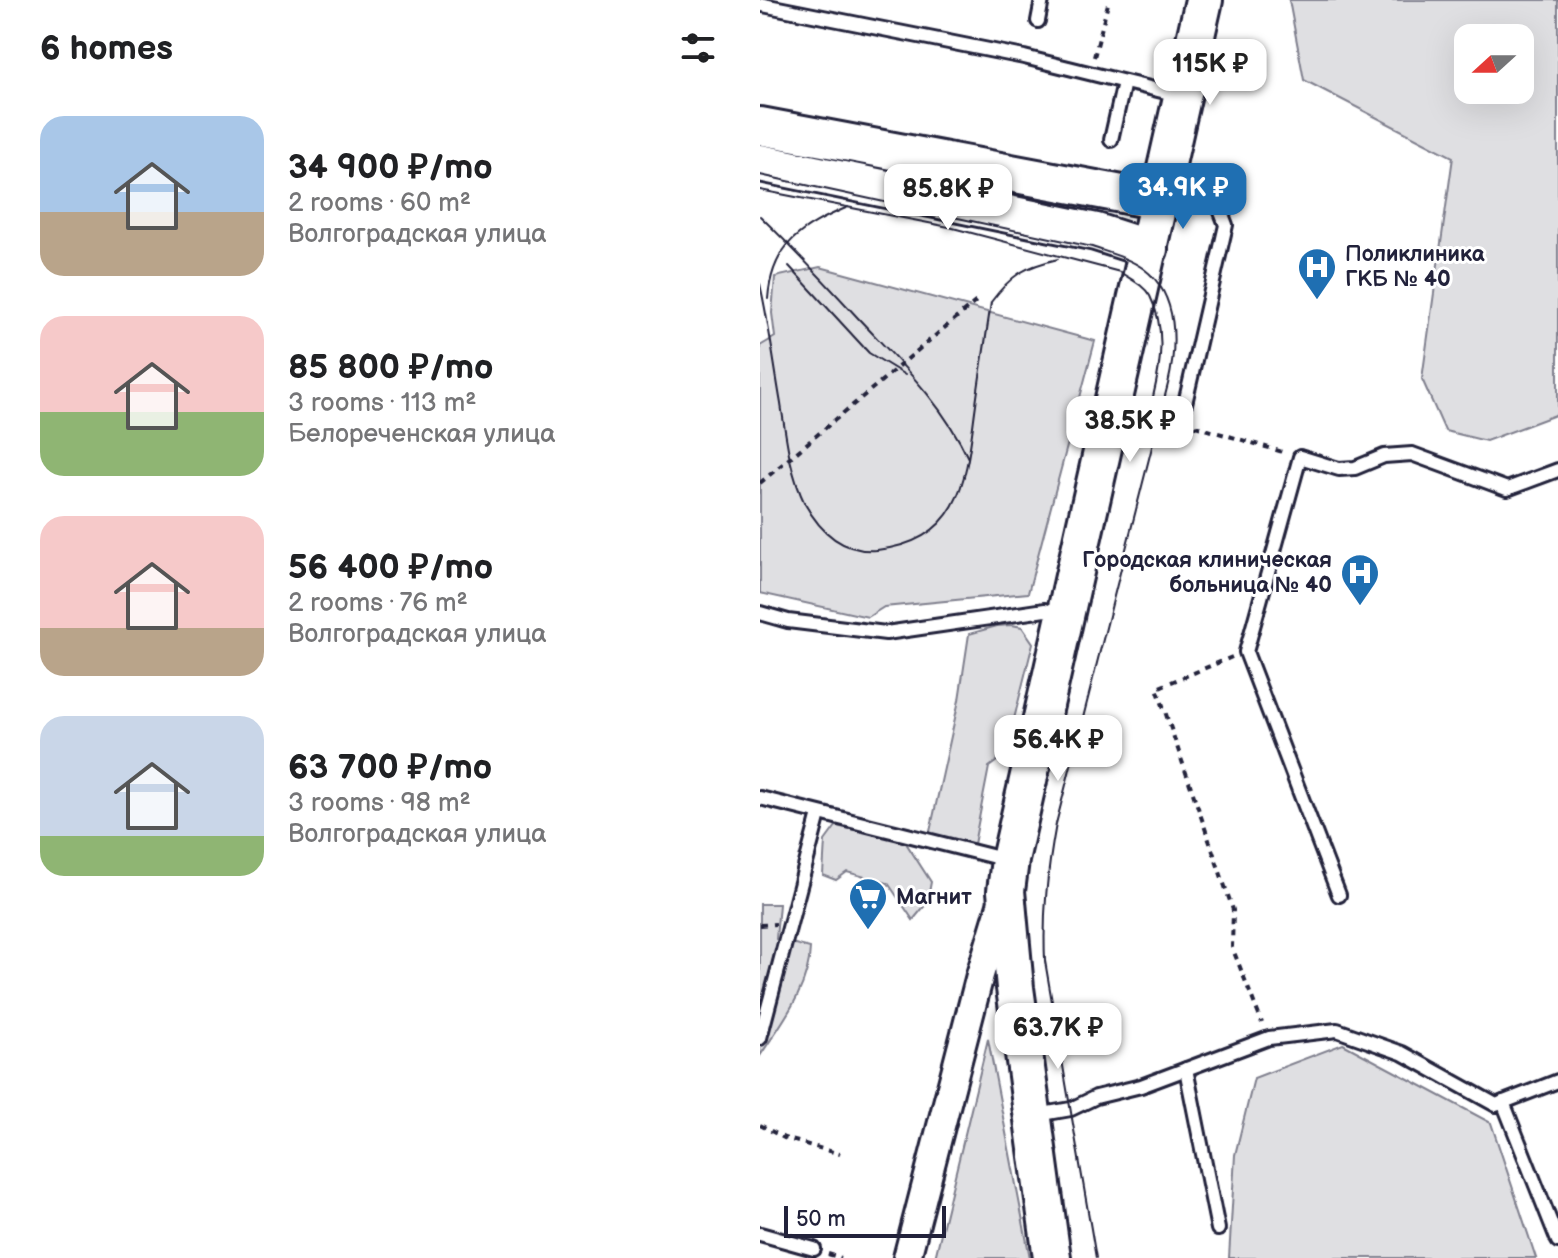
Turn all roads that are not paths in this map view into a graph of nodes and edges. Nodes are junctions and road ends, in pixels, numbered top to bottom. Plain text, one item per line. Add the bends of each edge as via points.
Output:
1 (1042, 0) edge
2 (1204, 0) edge
3 (762, 3) edge
4 (1038, 21) dead end
5 (1124, 82) junction
6 (1181, 96) junction
7 (760, 126) edge
8 (1111, 140) dead end
9 (760, 163) edge
10 (1159, 201) junction
11 (1149, 249) junction
12 (1181, 421) road end
13 (1558, 470) edge
14 (760, 613) edge
15 (1064, 616) junction
16 (760, 798) edge
17 (819, 814) junction
18 (1008, 876) junction
19 (1339, 895) dead end
20 (760, 1038) edge
21 (1186, 1069) junction
22 (1558, 1081) edge
23 (1503, 1102) junction
24 (1034, 1116) junction
25 (1218, 1229) dead end
26 (760, 1234) edge
27 (1558, 1241) edge
28 (814, 1249) dead end
29 (907, 1258) edge
30 (1052, 1258) edge

1 - 4 lane
2 - 6 street
3 - 5 lane
5 - 6 lane
5 - 8 lane
6 - 10 street
7 - 10 street
9 - 11 street via 1096,232
10 - 11 street
10 - 12 lane via 1216,199 1226,225
11 - 15 street
13 - 19 lane via 1507,489 1412,454 1339,469 1300,457 1246,652
14 - 15 lane via 886,633 1045,610
15 - 18 street
16 - 17 lane
17 - 18 lane
17 - 20 lane
18 - 24 street via 1015,988
18 - 29 street
21 - 23 lane via 1269,1038 1337,1030 1402,1053 1496,1105
21 - 24 lane via 1071,1109
21 - 25 lane
22 - 23 lane
23 - 27 lane
24 - 30 street
26 - 28 lane

